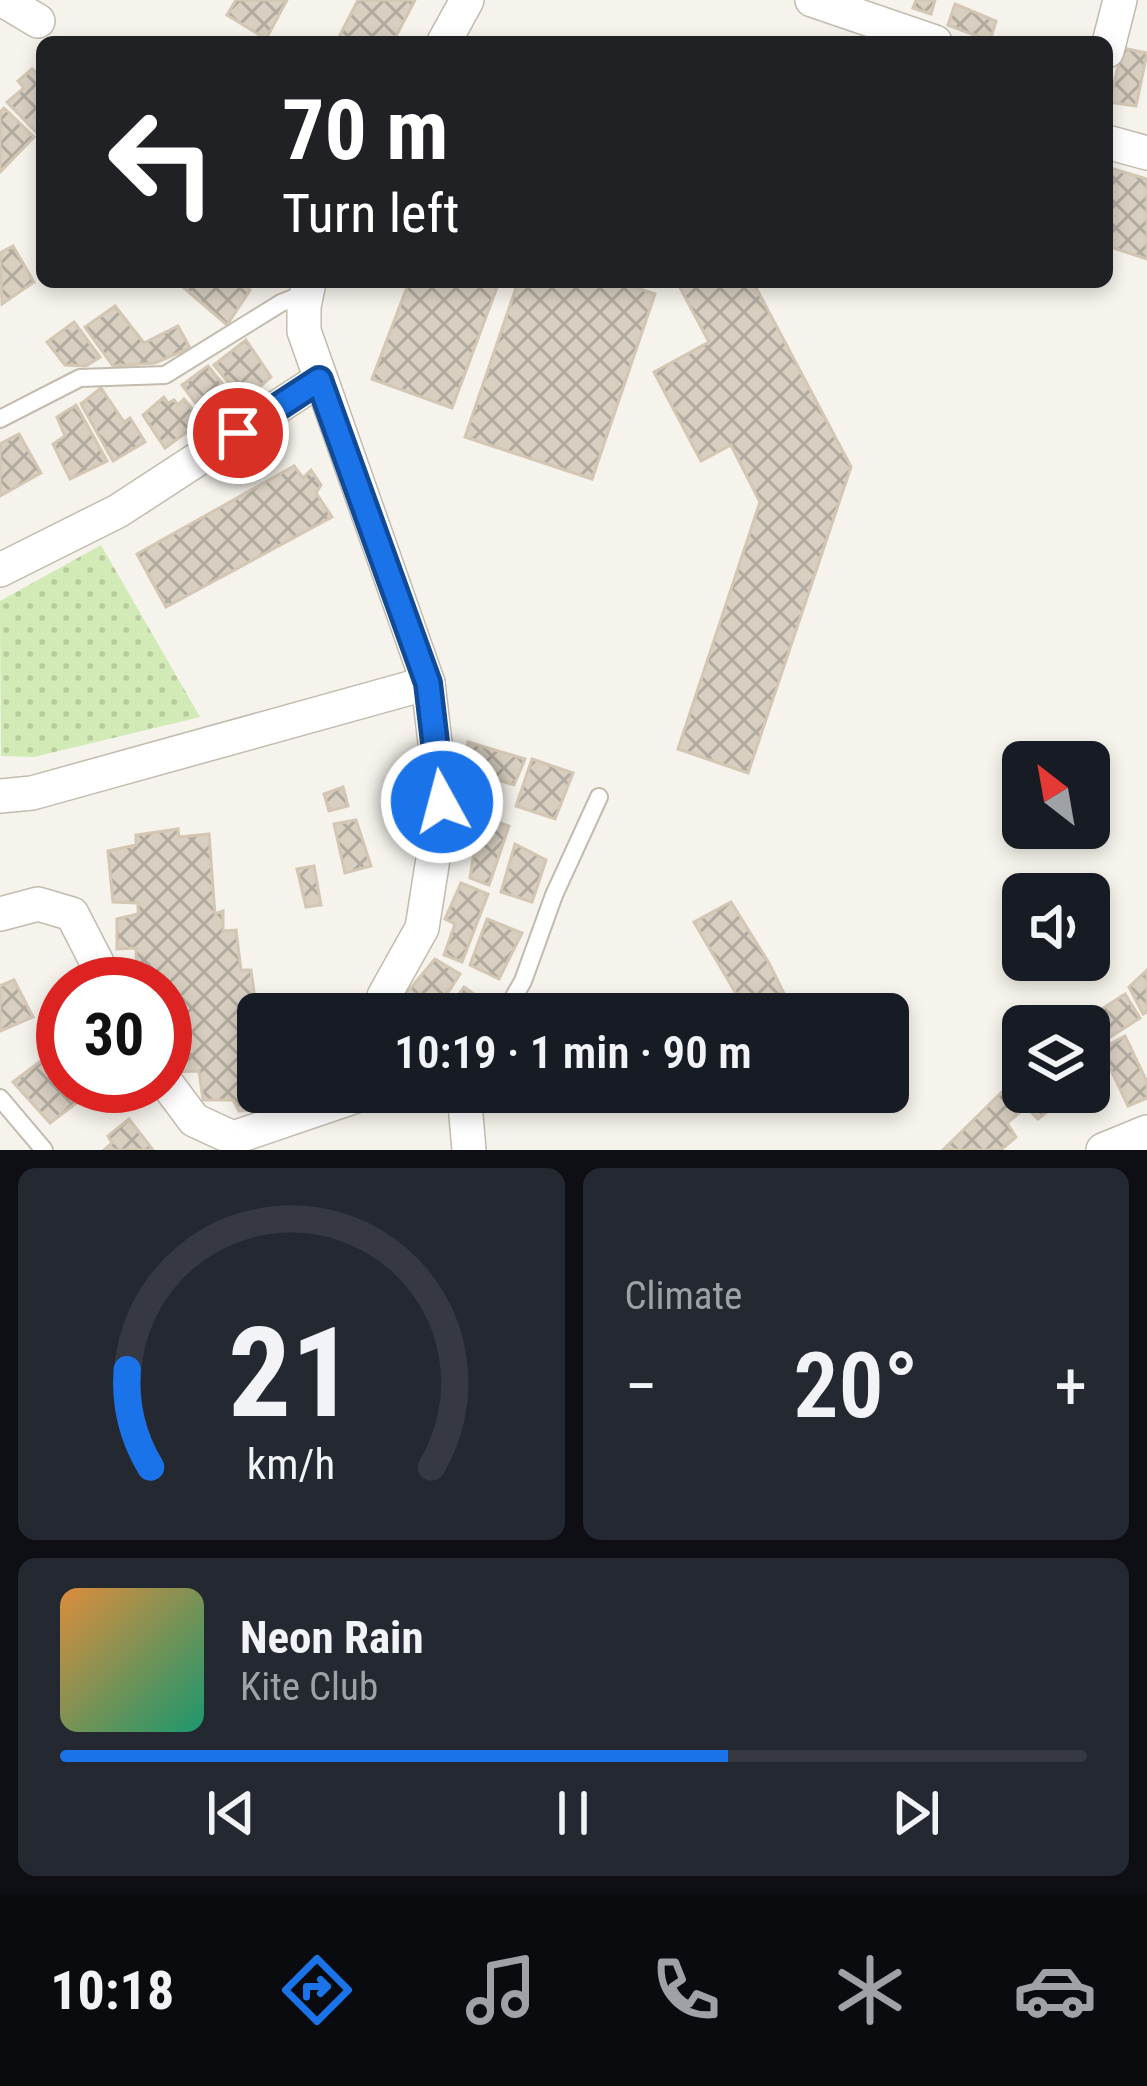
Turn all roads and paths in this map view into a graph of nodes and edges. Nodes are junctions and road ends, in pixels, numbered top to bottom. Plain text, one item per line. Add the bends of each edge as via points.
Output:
1 (3, 0) edge
2 (467, 0) edge
3 (812, 0) edge
4 (1120, 0) edge
5 (38, 21) dead end
6 (447, 36) edge
7 (917, 36) edge
8 (1111, 36) edge
9 (1113, 144) edge
10 (1147, 153) edge
11 (308, 288) edge
12 (319, 380) junction
13 (0, 419) edge
14 (0, 570) edge
15 (428, 683) junction
16 (0, 796) edge
17 (599, 797) dead end
18 (0, 914) edge
19 (94, 957) edge
20 (386, 993) edge
21 (516, 993) edge
22 (0, 1098) edge
23 (189, 1113) edge
24 (306, 1113) edge
25 (466, 1113) edge
26 (1146, 1137) edge
27 (34, 1147) edge
28 (469, 1150) edge
29 (1102, 1150) edge

1 - 5 street
2 - 6 street
3 - 7 street
4 - 8 street
9 - 10 street
11 - 12 street via 304,331
11 - 13 lane via 165,375 80,378
12 - 14 street via 118,511
12 - 15 street
15 - 16 street via 32,794
15 - 20 street via 442,802 422,928
17 - 21 lane
18 - 19 street via 38,904 72,914
22 - 27 lane
23 - 24 street via 233,1138
25 - 28 street
26 - 29 street

